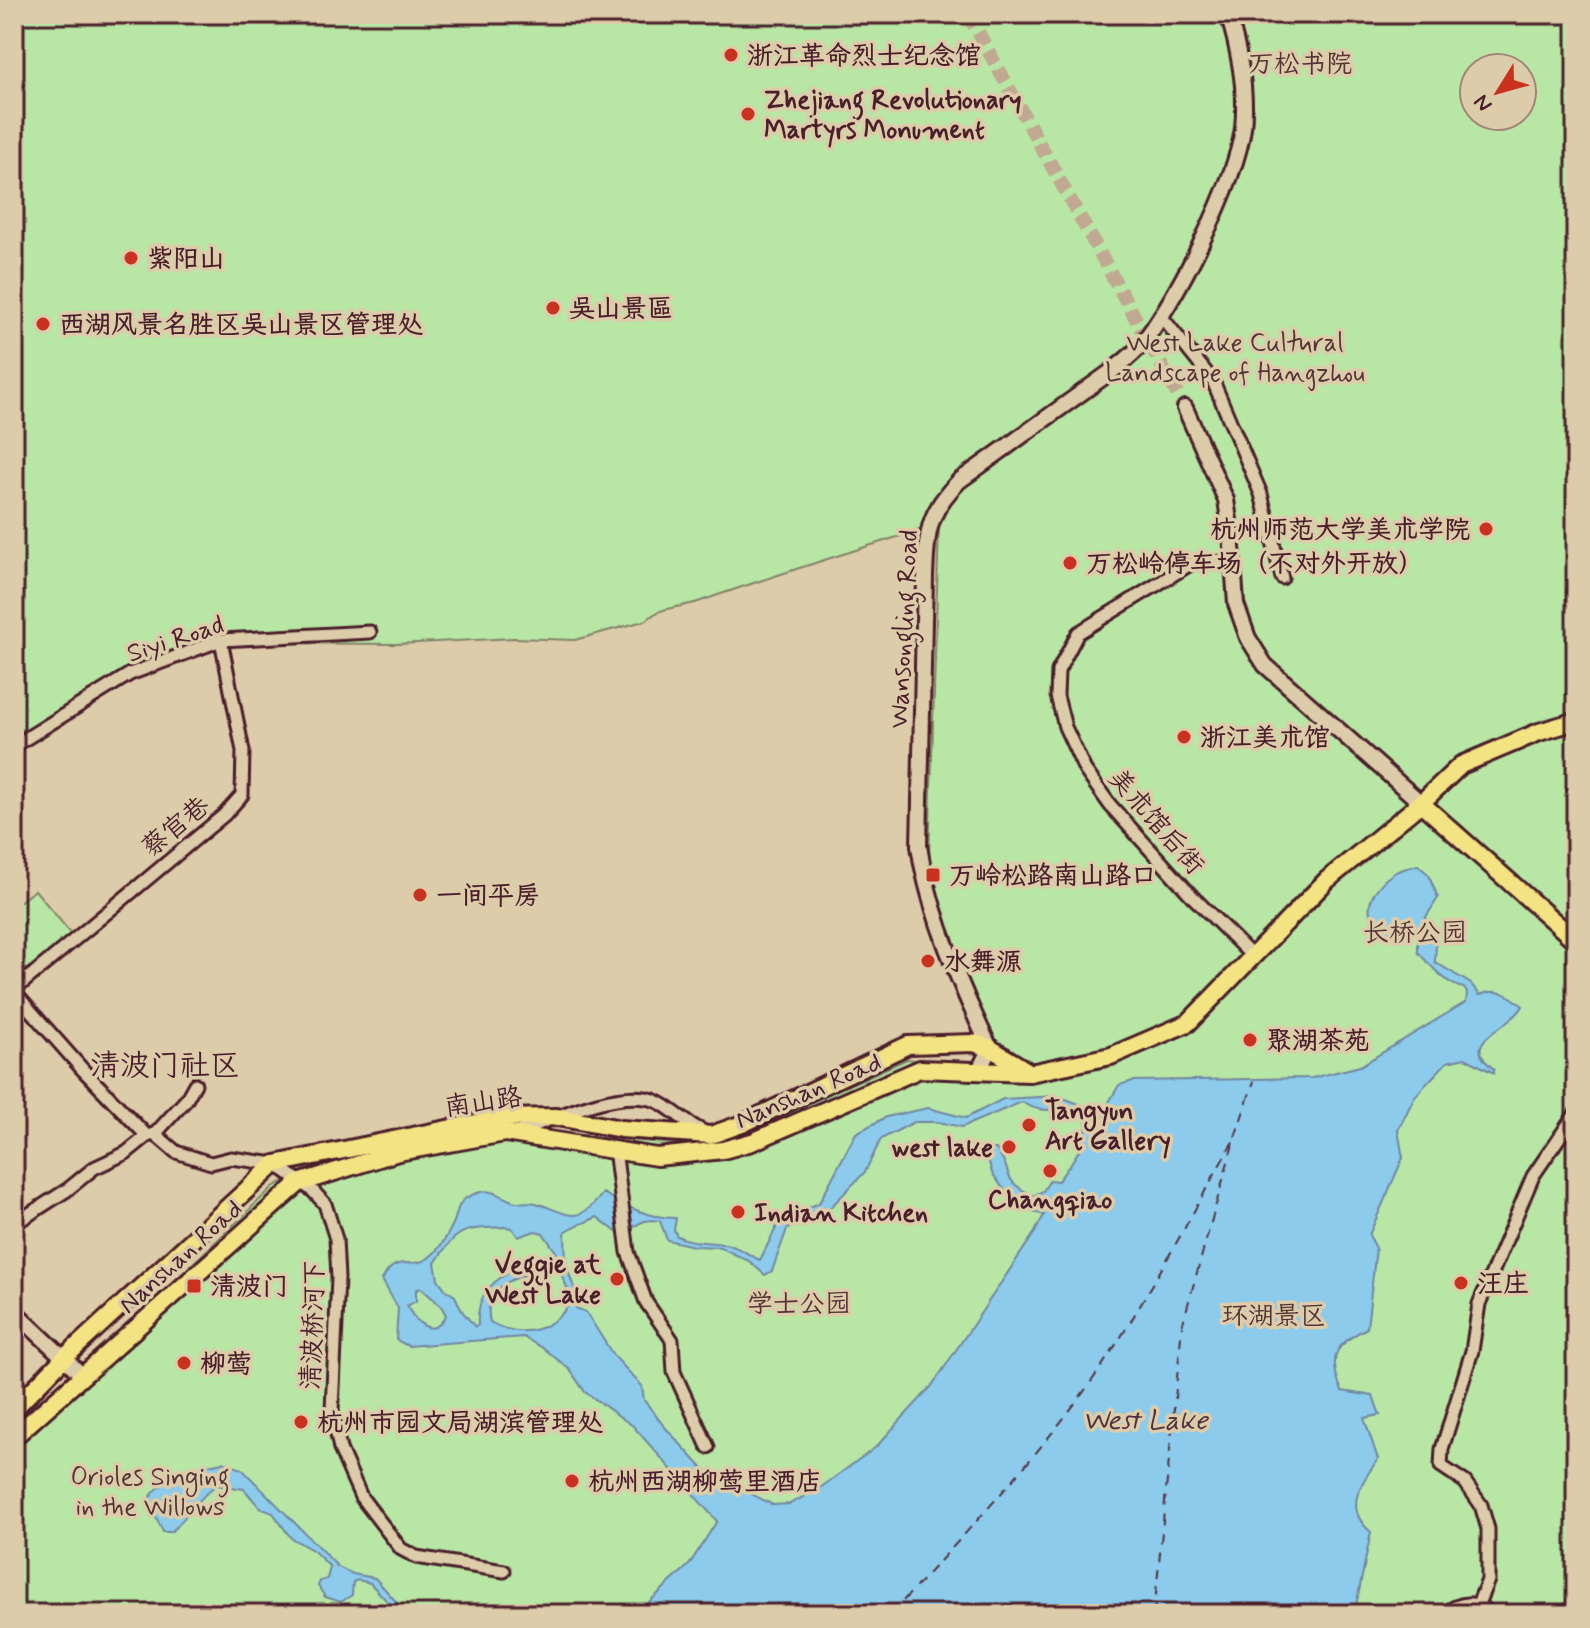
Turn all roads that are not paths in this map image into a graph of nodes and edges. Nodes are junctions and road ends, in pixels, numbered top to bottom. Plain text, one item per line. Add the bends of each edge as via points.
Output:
1 (1228, 14) edge
2 (1161, 316) junction
3 (1185, 408) tunnel mouth
4 (1232, 562) junction
5 (1282, 578) dead end
6 (370, 632) dead end
7 (221, 640) junction
8 (1576, 721) edge
9 (14, 746) edge
10 (1421, 803) junction
11 (1576, 941) edge
12 (1253, 957) junction
13 (14, 991) edge
14 (990, 1048) junction
15 (979, 1070) junction
16 (1030, 1073) junction
17 (195, 1084) dead end
18 (1576, 1113) edge
19 (557, 1117) junction
20 (514, 1134) junction
21 (151, 1135) junction
22 (711, 1135) junction
23 (615, 1149) junction
24 (275, 1164) junction
25 (299, 1183) junction
26 (14, 1224) edge
27 (14, 1311) edge
28 (64, 1358) junction
29 (83, 1376) junction
30 (14, 1409) edge
31 (14, 1437) edge
32 (708, 1447) dead end
33 (504, 1571) dead end
34 (1478, 1604) junction
35 (1444, 1614) edge
36 (1490, 1614) edge

1 - 2 street, Wansongling Road via 1241,81 1240,144 1208,224
2 - 5 street via 1213,381 1261,494
2 - 14 street, Wansongling Road via 1137,350 1116,368 959,481 934,512 929,532 919,846 932,903
3 - 4 street via 1226,500
4 - 10 street via 1236,604 1265,665
4 - 12 street, 美术馆后街 via 1192,563 1078,633 1058,671 1057,696 1085,770 1110,805
6 - 7 street, Siyi Road
7 - 9 street, Siyi Road via 130,674
7 - 13 street, 蔡官巷 via 243,751 242,795
8 - 10 main road, Nanshan Road via 1461,765
10 - 11 main road
10 - 12 main road, Nanshan Road via 1327,880
12 - 16 main road, Nanshan Road via 1188,1023 1111,1056
13 - 21 street via 84,1071
14 - 15 street
14 - 16 main road, 南山路
14 - 22 main road, 南山路 via 974,1043 908,1045
15 - 16 main road, Nanshan Road
15 - 23 main road, Nanshan Road via 920,1069 723,1150 657,1157
17 - 21 street
18 - 34 street via 1533,1176 1479,1304 1472,1351 1442,1449 1441,1466 1465,1482 1481,1505 1488,1529 1488,1580
19 - 20 street
19 - 22 main road, 南山路 via 621,1129
19 - 22 street via 633,1096 656,1101
19 - 24 main road, 南山路 via 501,1118
20 - 23 main road, Nanshan Road
20 - 25 main road, Nanshan Road via 398,1152
21 - 24 street via 176,1152 211,1163 231,1158
21 - 26 street
23 - 32 street via 628,1252 646,1302 672,1340 674,1372
24 - 25 street, 清波桥河下
24 - 28 main road
25 - 29 main road, Nanshan Road
25 - 33 street, 清波桥河下 via 325,1204 336,1239 332,1410 340,1449 361,1497 401,1549 416,1557
27 - 28 street
28 - 29 street
28 - 30 main road
29 - 31 main road, Nanshan Road
34 - 35 street via 1455,1606
34 - 36 street

